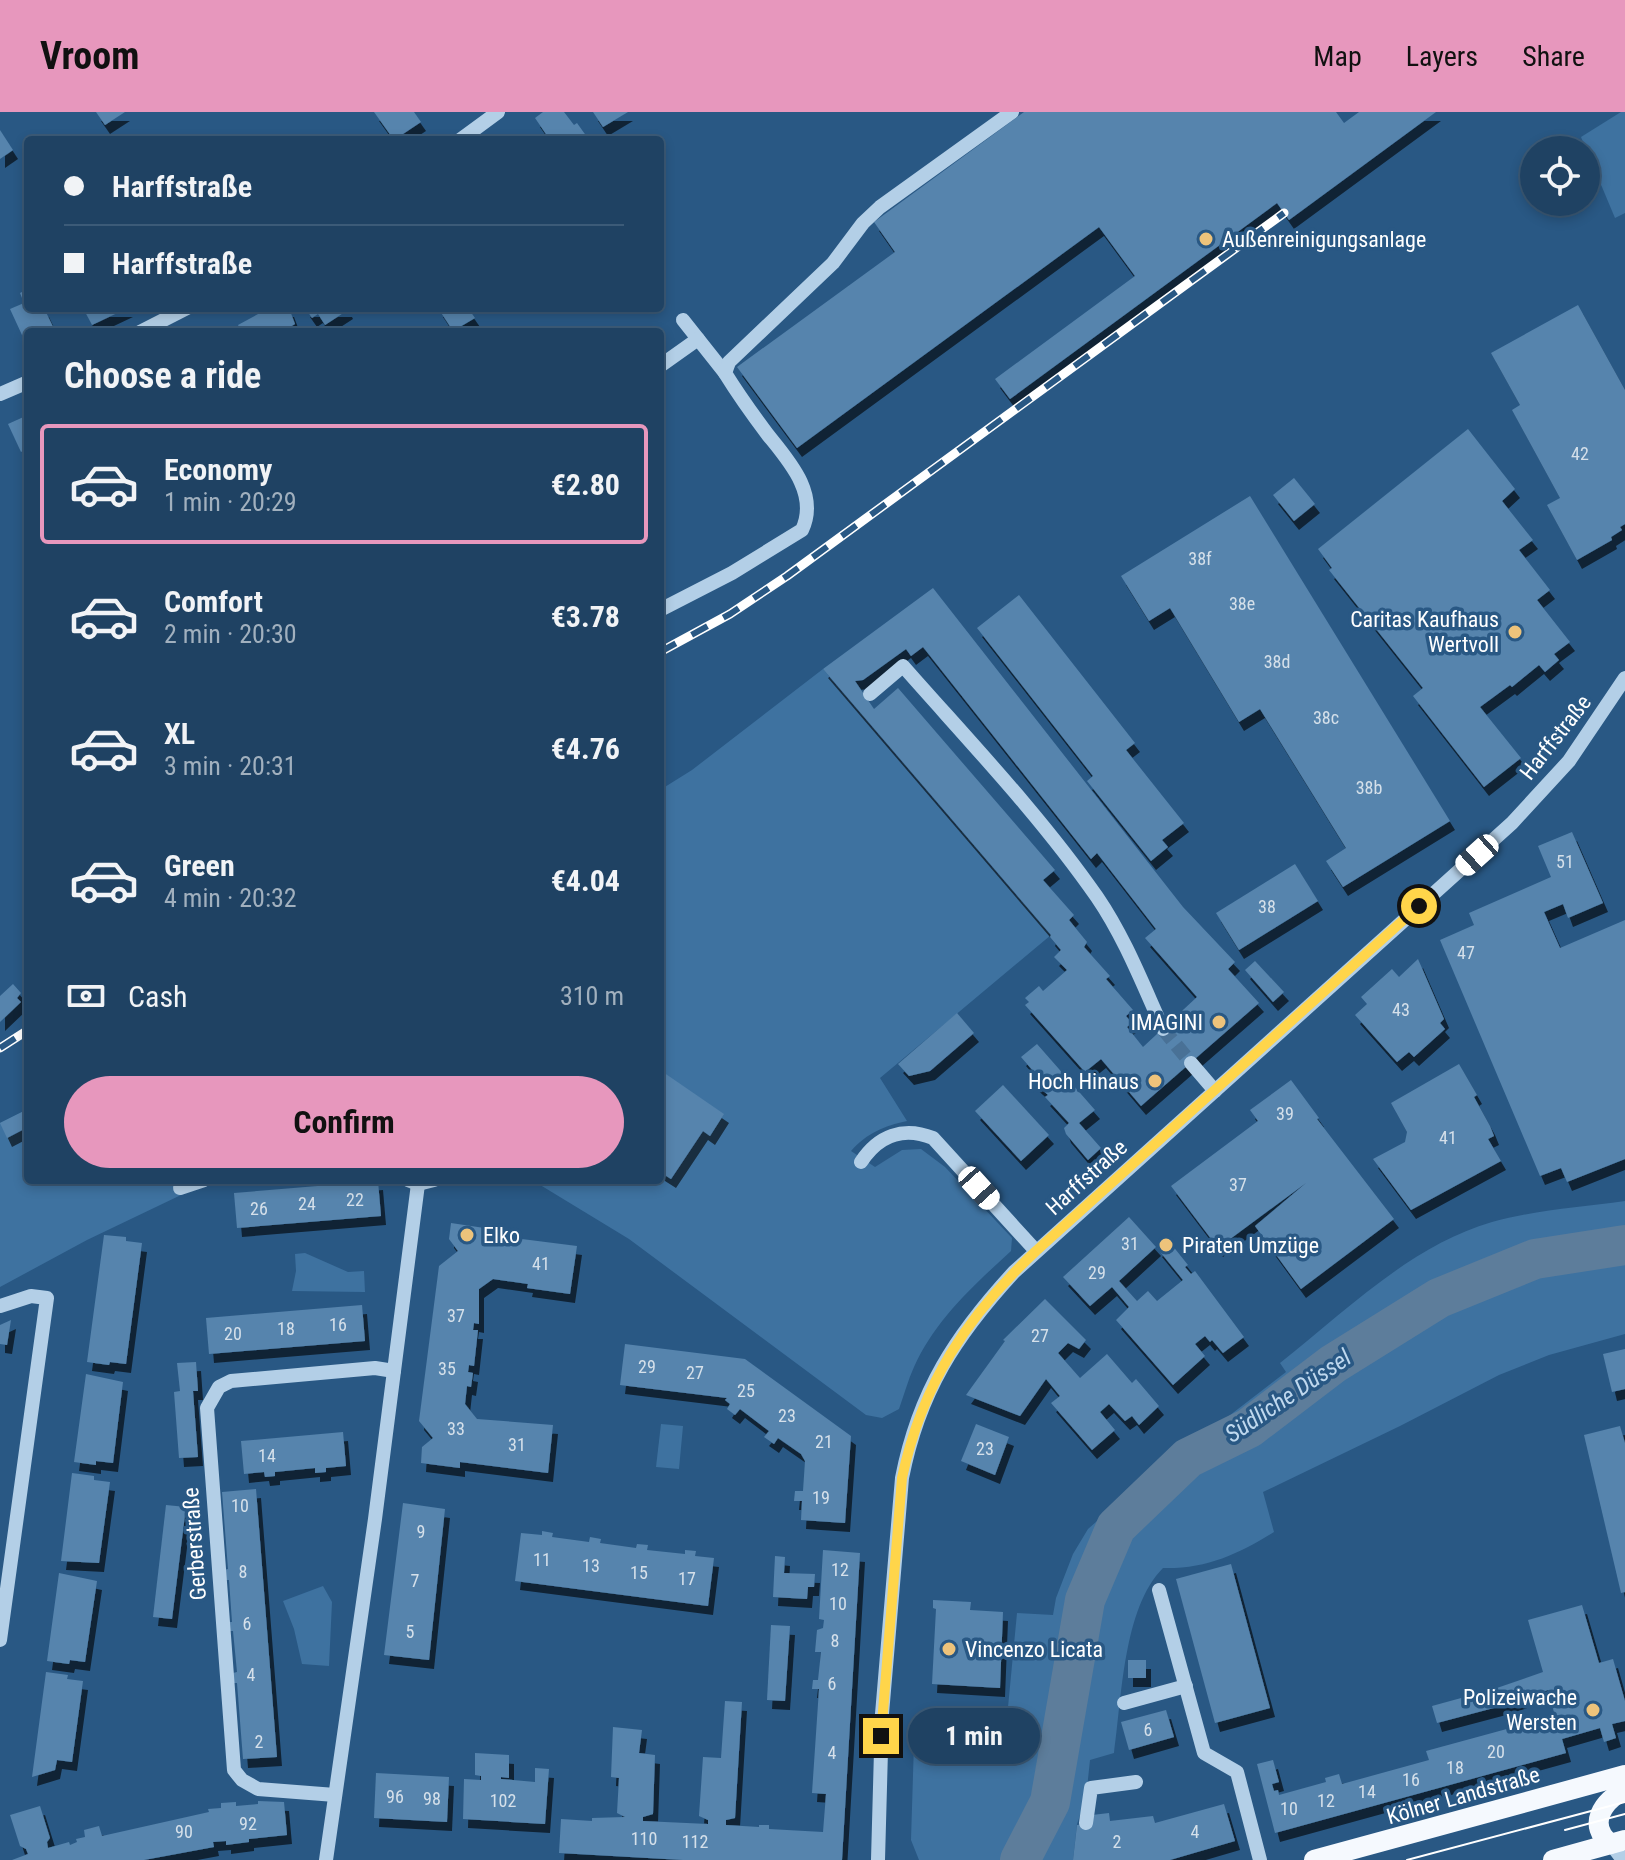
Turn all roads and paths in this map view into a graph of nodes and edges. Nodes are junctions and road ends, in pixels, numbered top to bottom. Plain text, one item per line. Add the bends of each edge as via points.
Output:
1 (498, 112) edge
2 (1012, 112) edge
3 (465, 136) edge
4 (179, 312) edge
5 (683, 320) dead end
6 (148, 328) edge
7 (698, 339) junction
8 (664, 363) edge
9 (725, 373) junction
10 (24, 383) edge
11 (1, 391) edge
12 (664, 608) edge
13 (1625, 678) edge
14 (870, 694) dead end
15 (1163, 1029) tunnel mouth
16 (1191, 1063) tunnel mouth
17 (1215, 1091) junction
18 (861, 1162) dead end
19 (192, 1184) edge
20 (413, 1184) edge
21 (180, 1188) dead end
22 (1036, 1251) junction
23 (0, 1306) edge
24 (394, 1371) junction
25 (1159, 1590) dead end
26 (0, 1640) edge
27 (1186, 1686) junction
28 (1124, 1703) dead end
29 (1625, 1775) edge
30 (1136, 1782) dead end
31 (1625, 1790) edge
32 (335, 1795) junction
33 (1086, 1823) dead end
34 (1383, 1842) junction
35 (1620, 1848) edge
36 (326, 1860) edge
37 (878, 1860) edge
38 (1260, 1860) edge
39 (1314, 1860) edge
40 (1357, 1860) edge
41 (1553, 1860) edge

1 - 3 street
2 - 9 street via 880,207 833,263 729,362
4 - 6 street
5 - 7 street
7 - 8 street
7 - 9 street
9 - 12 street via 793,465 807,520 802,530 744,566
10 - 11 street
13 - 17 street, Harffstraße via 1569,761 1512,823
14 - 15 street via 903,666 913,677 1052,837 1098,899
16 - 17 street
17 - 22 street, Harffstraße
18 - 22 street via 880,1140 894,1134 933,1138
19 - 21 street
20 - 24 street
22 - 37 street, Harffstraße via 963,1331 911,1439 898,1514 882,1714
23 - 26 street via 31,1296 47,1298
24 - 32 street
24 - 32 street, Gerberstraße via 375,1368 231,1381 219,1387 207,1408 234,1770 258,1789
25 - 27 street
27 - 28 street
27 - 38 street via 1204,1753 1237,1772
29 - 34 main road, Kölner Landstraße
30 - 33 street via 1091,1788
31 - 35 main road via 1603,1808 1600,1829
32 - 36 street
34 - 39 main road, Kölner Landstraße
34 - 40 main road via 1376,1855
35 - 41 main road

